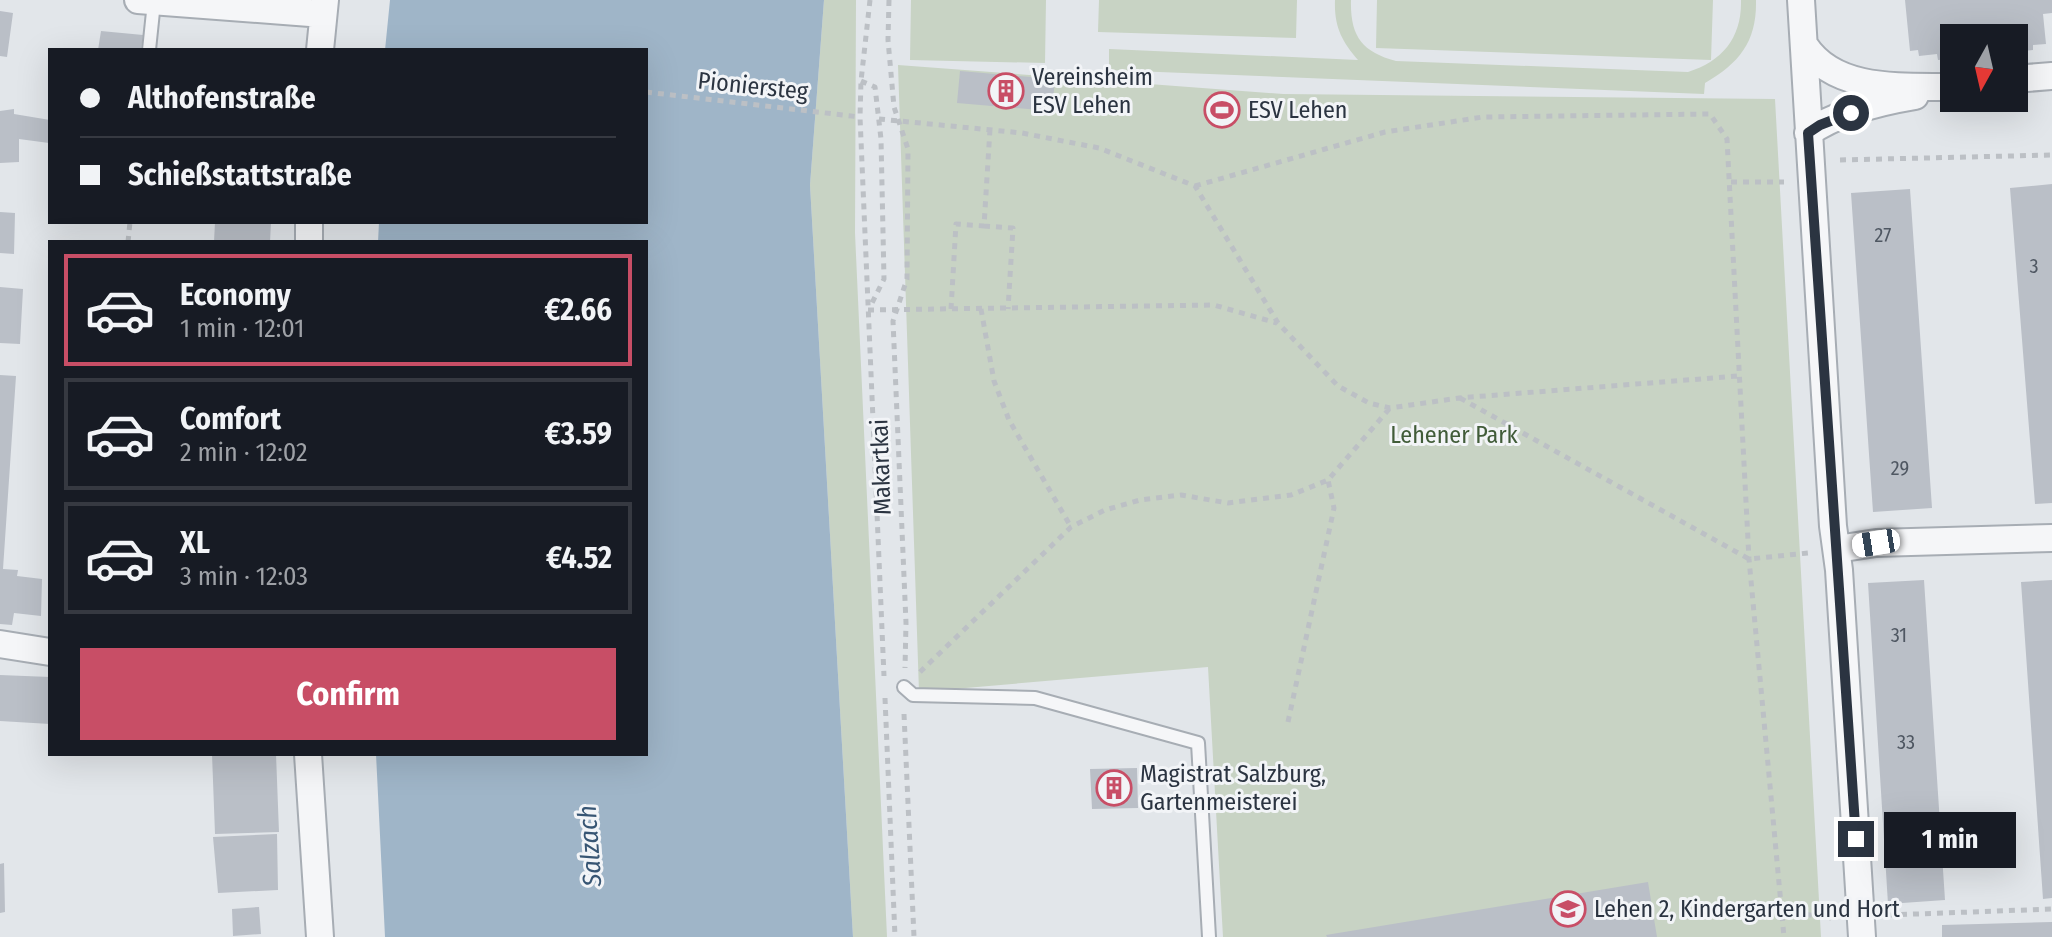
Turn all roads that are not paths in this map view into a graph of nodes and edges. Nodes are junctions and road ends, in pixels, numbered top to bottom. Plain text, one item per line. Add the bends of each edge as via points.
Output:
1 (1801, 0) edge
2 (146, 1) edge
3 (324, 7) edge
4 (1805, 46) junction
5 (149, 48) edge
6 (320, 48) edge
7 (2052, 76) edge
8 (2028, 78) edge
9 (1940, 87) edge
10 (1940, 91) edge
11 (1808, 133) junction
12 (2052, 538) edge
13 (1837, 549) junction
14 (0, 644) edge
15 (48, 652) edge
16 (904, 687) road end
17 (308, 756) edge
18 (1853, 928) edge
19 (320, 937) edge
20 (1209, 937) edge

1 - 4 street
2 - 3 street
2 - 5 lane
3 - 6 street
4 - 9 street via 1818,64 1850,79
4 - 11 street
7 - 8 street
10 - 11 street via 1884,101
11 - 13 street
12 - 13 street
13 - 18 street
14 - 15 street
16 - 20 lane via 913,695 1035,698 1198,743
17 - 19 street

